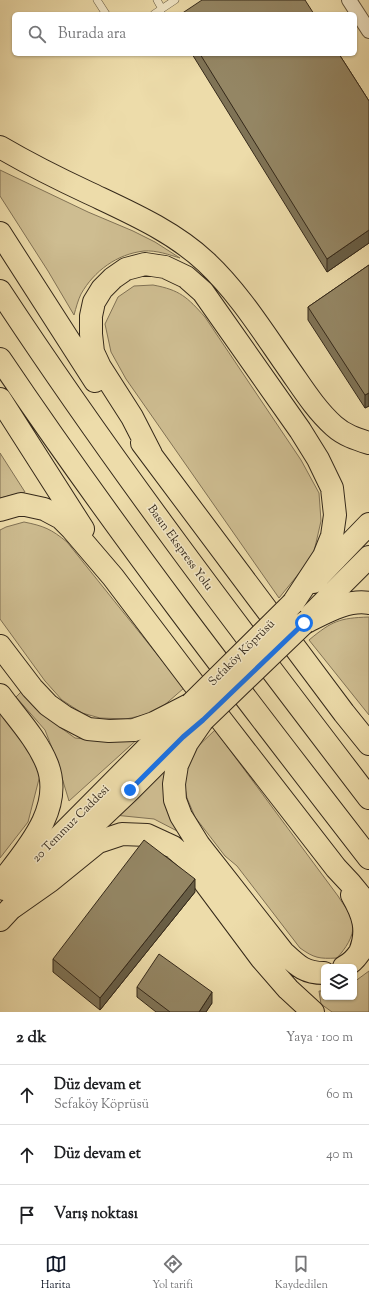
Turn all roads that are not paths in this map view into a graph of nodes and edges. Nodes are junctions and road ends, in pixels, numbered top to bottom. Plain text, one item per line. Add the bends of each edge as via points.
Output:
1 (97, 0) edge
2 (157, 0) edge
3 (175, 0) edge
4 (349, 0) edge
5 (162, 9) junction
6 (105, 12) edge
7 (157, 12) edge
8 (357, 12) edge
9 (357, 12) edge
10 (369, 31) edge
11 (0, 148) edge
12 (0, 233) edge
13 (0, 291) edge
14 (0, 359) edge
15 (0, 399) edge
16 (369, 443) edge
17 (151, 454) junction
18 (0, 510) edge
19 (369, 524) edge
20 (369, 557) edge
21 (113, 577) junction
22 (293, 603) junction
23 (369, 603) edge
24 (304, 623) junction
25 (0, 646) edge
26 (0, 696) edge
27 (197, 712) junction
28 (344, 713) junction
29 (369, 736) edge
30 (369, 744) edge
31 (369, 798) edge
32 (369, 858) edge
33 (336, 868) junction
34 (0, 884) edge
35 (369, 906) edge
36 (4, 907) edge
37 (348, 964) edge
38 (321, 973) edge
39 (312, 1012) edge

1 - 6 lane
2 - 5 lane
3 - 5 lane
4 - 8 street
5 - 7 lane
9 - 10 street
11 - 16 main road via 157,227 205,261 247,308 317,409 335,427 353,438
12 - 17 main road via 82,362
13 - 31 main road, Basın Ekspress Yolu via 94,430
14 - 32 main road via 148,568
15 - 21 main road
17 - 22 main road via 132,417 100,367 93,352 91,334 94,302 102,289 126,269 145,264 165,267 186,277 203,292 300,430 318,458 332,488 335,515 332,536 324,556
17 - 28 main road
18 - 21 main road via 21,504 44,508 61,518
19 - 22 main road
20 - 24 main road, Sefaköy Köprüsü
21 - 33 main road
22 - 27 main road, Sefaköy Köprüsü, bridge
23 - 24 main road via 335,608
24 - 27 main road, Sefaköy Köprüsü, bridge
25 - 27 main road via 48,705 88,729 134,730
26 - 34 main road via 39,749 47,764 51,786 46,817 37,834
27 - 36 main road via 183,737
27 - 38 main road via 177,765 174,784 181,816 199,845 283,952 299,967 313,973
28 - 29 main road
28 - 30 main road
33 - 35 main road
33 - 37 main road via 364,917 367,931 364,945 357,957
36 - 39 main road via 50,881 98,842 122,834 147,835 173,847 188,860 261,958

